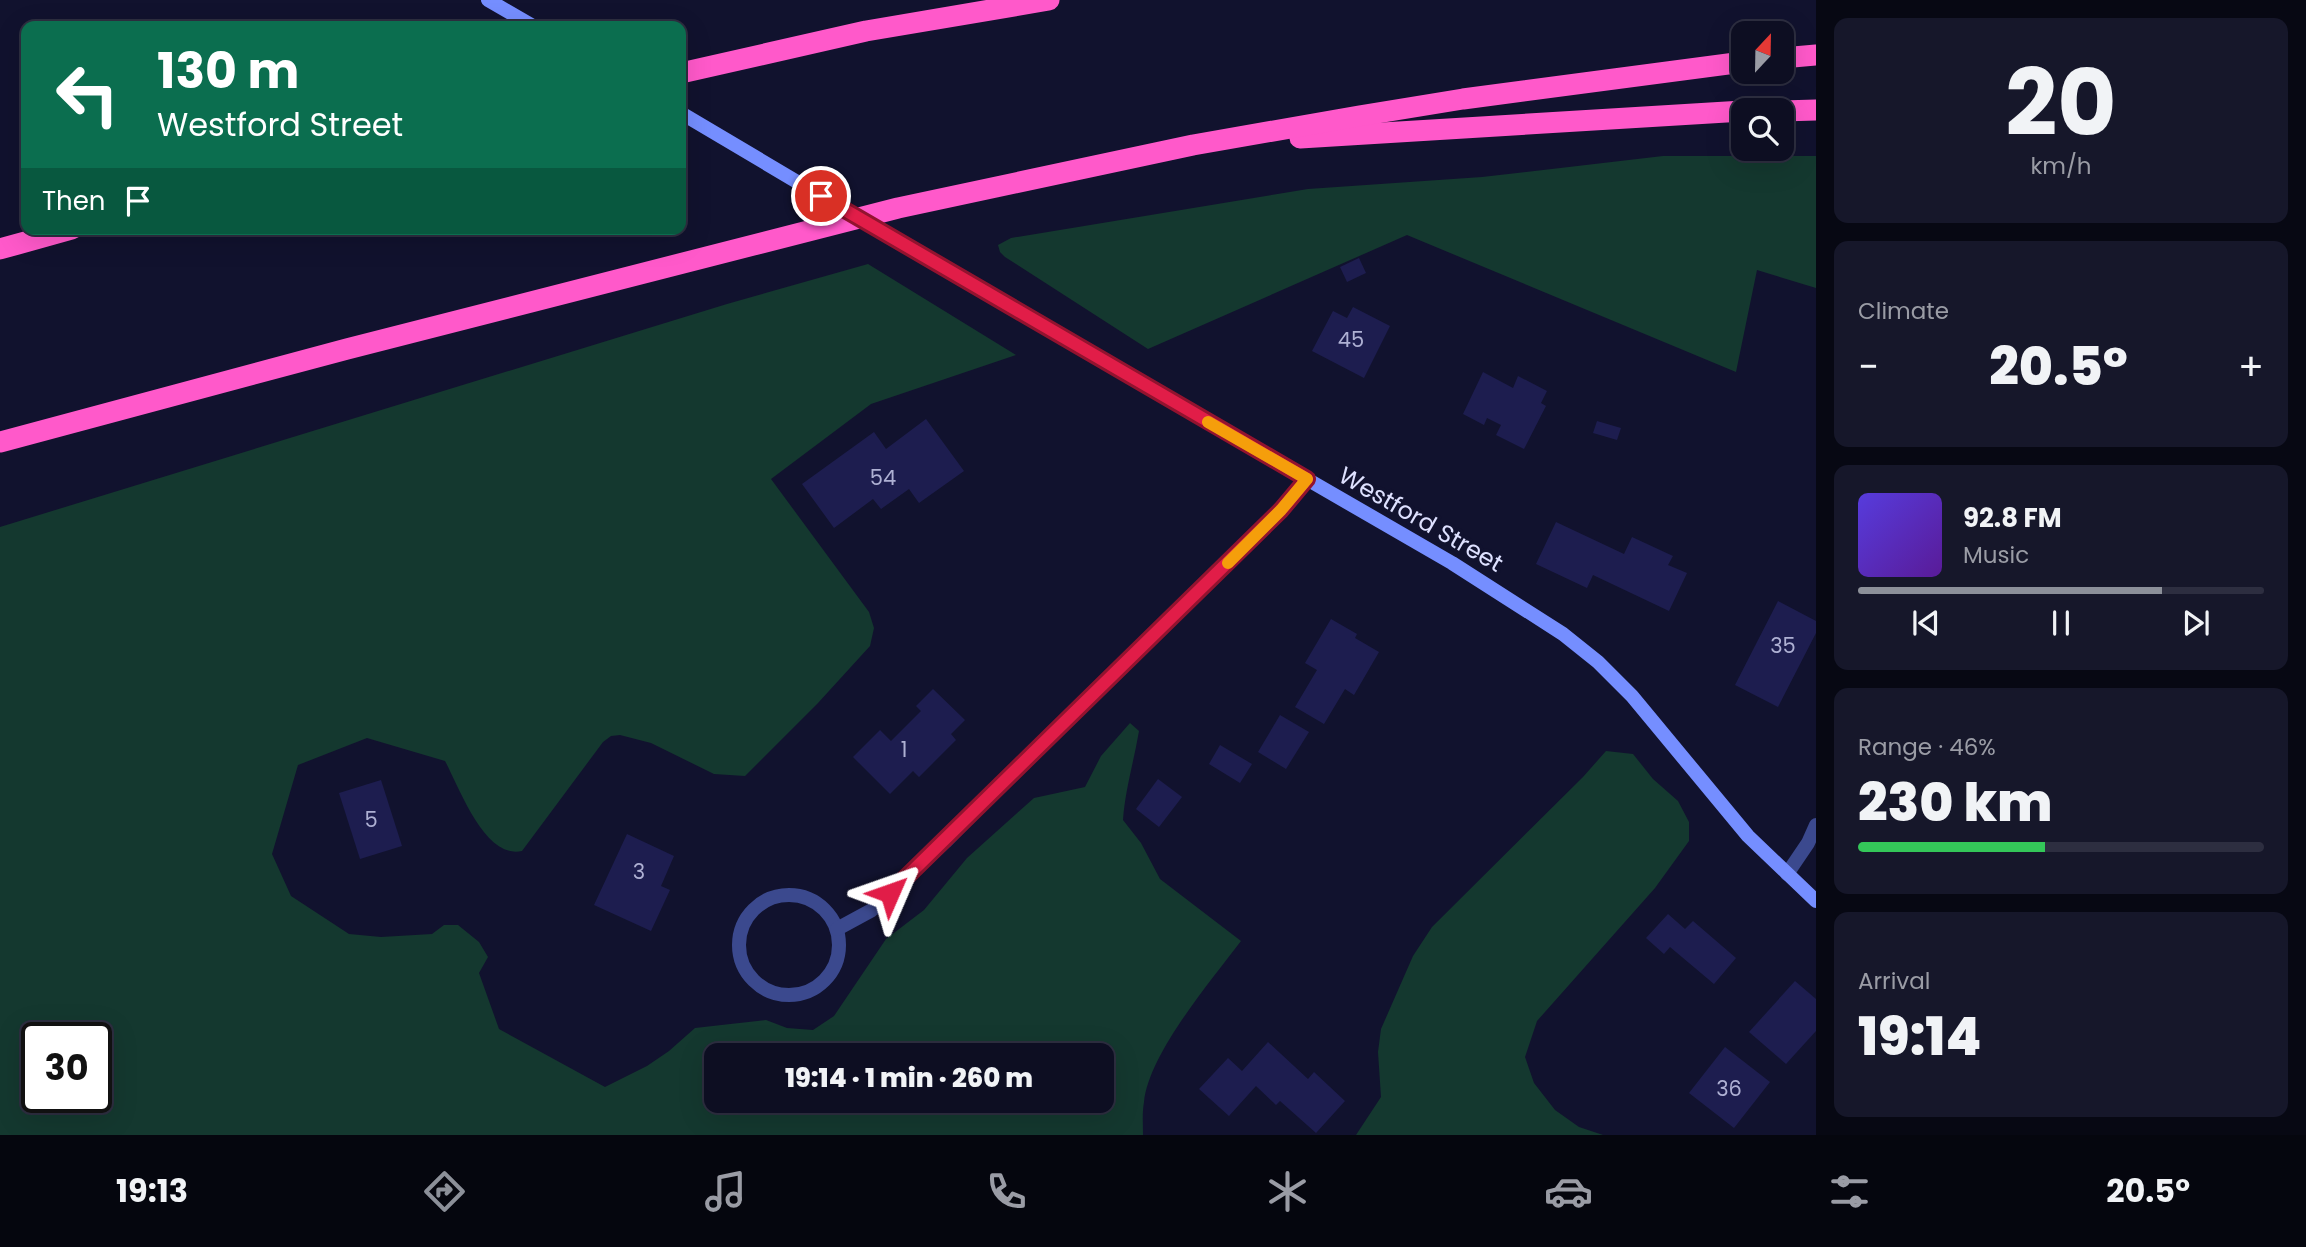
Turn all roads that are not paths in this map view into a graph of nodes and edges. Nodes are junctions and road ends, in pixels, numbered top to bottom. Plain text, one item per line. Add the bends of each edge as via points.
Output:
1 (488, 0) edge
2 (1049, 0) edge
3 (525, 21) edge
4 (1816, 55) edge
5 (1794, 57) edge
6 (1731, 64) edge
7 (686, 72) edge
8 (1816, 110) edge
9 (1794, 111) edge
10 (1731, 112) edge
11 (686, 116) edge
12 (1193, 145) junction
13 (50, 235) edge
14 (0, 249) edge
15 (0, 442) edge
16 (1307, 479) junction
17 (1816, 825) edge
18 (1787, 874) junction
19 (1816, 901) edge
20 (837, 929) junction

1 - 3 main road
2 - 7 highway via 866,31
4 - 5 highway
6 - 12 highway via 1463,99
8 - 9 highway
10 - 12 highway
11 - 16 main road, Westford Street, bridge
12 - 15 highway via 898,208
13 - 14 highway
16 - 18 main road, Westford Street via 1480,579 1580,646 1632,696 1741,827
16 - 20 street via 945,842 872,910
17 - 18 street
18 - 19 main road, Westford Street
20 - 20 street via 835,967 812,990 779,995 753,981 742,964 739,949 744,923 767,900 784,895 807,898 826,911

